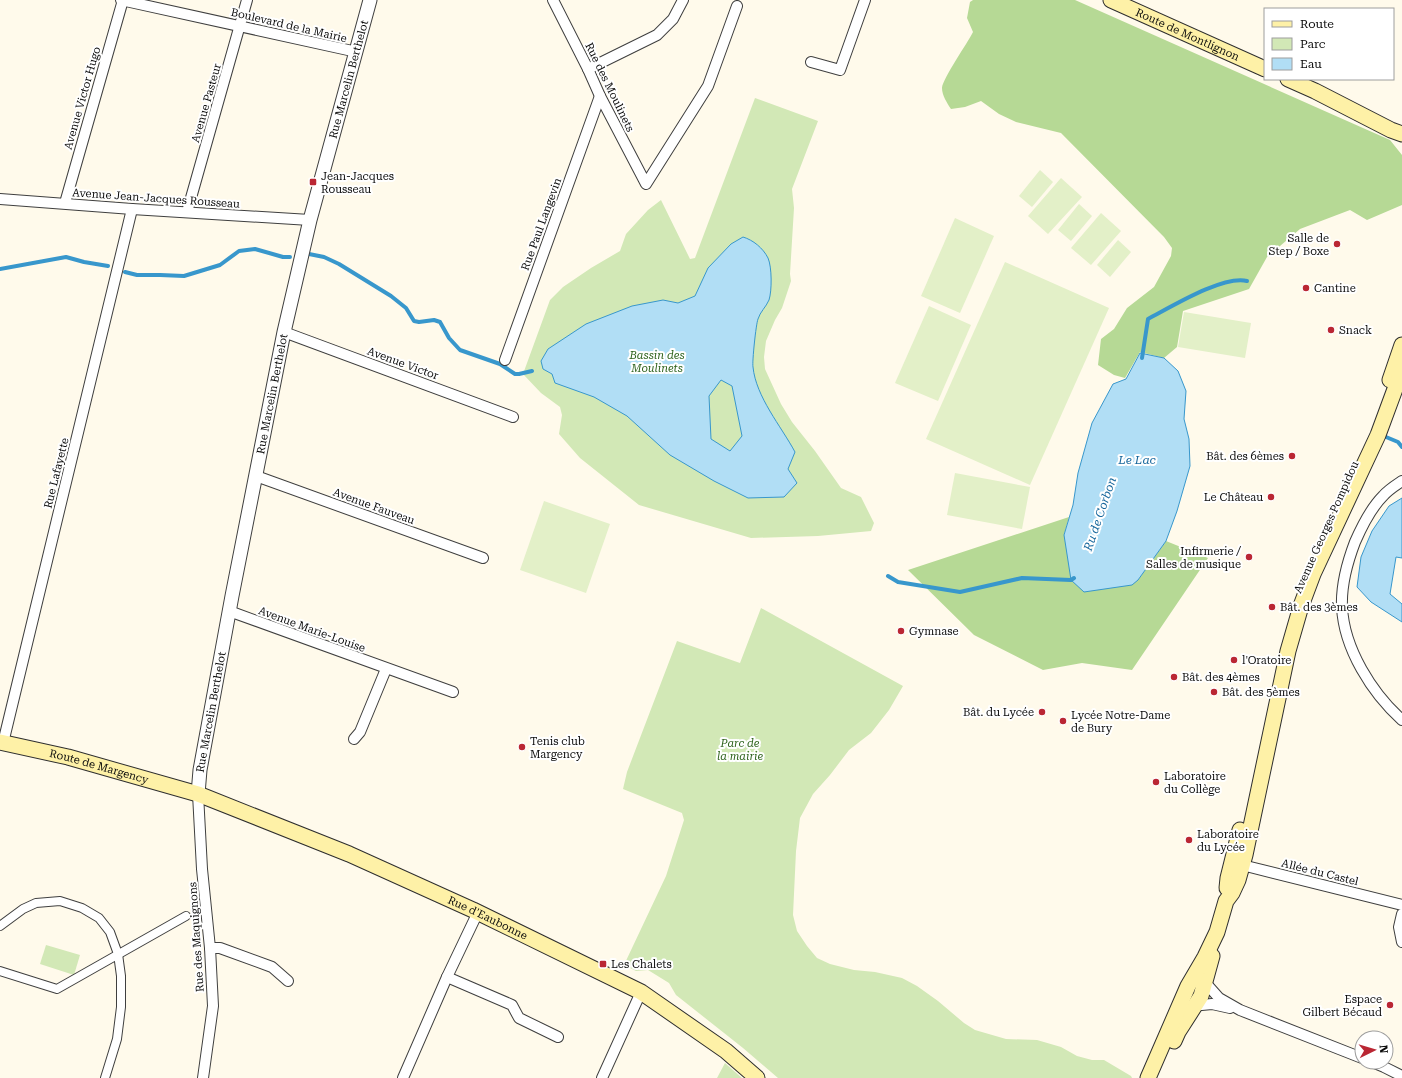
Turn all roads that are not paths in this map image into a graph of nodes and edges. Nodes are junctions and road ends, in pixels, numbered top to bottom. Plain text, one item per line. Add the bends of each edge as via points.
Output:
1 (122, 0) edge
2 (248, 0) edge
3 (370, 0) edge
4 (553, 0) edge
5 (684, 0) edge
6 (865, 0) edge
7 (1111, 0) edge
8 (737, 6) dead end
9 (240, 26) junction
10 (357, 52) junction
11 (810, 62) dead end
12 (588, 69) junction
13 (1264, 69) edge
14 (1290, 80) edge
15 (600, 96) junction
16 (1398, 134) edge
17 (0, 198) edge
18 (65, 203) junction
19 (132, 209) junction
20 (187, 212) junction
21 (310, 220) junction
22 (284, 332) junction
23 (1402, 345) edge
24 (505, 360) dead end
25 (1402, 370) edge
26 (513, 417) dead end
27 (256, 476) junction
28 (1402, 481) edge
29 (483, 558) dead end
30 (229, 611) junction
31 (386, 669) junction
32 (453, 692) dead end
33 (1401, 718) edge
34 (354, 739) dead end
35 (1, 742) edge
36 (198, 794) junction
37 (1237, 864) junction
38 (1402, 905) edge
39 (478, 912) junction
40 (1402, 914) edge
41 (186, 916) dead end
42 (0, 926) edge
43 (1402, 942) edge
44 (210, 948) junction
45 (118, 954) junction
46 (0, 972) edge
47 (447, 977) junction
48 (288, 981) dead end
49 (1198, 981) junction
50 (642, 992) junction
51 (1190, 1001) junction
52 (1240, 1010) junction
53 (558, 1037) dead end
54 (1354, 1055) edge
55 (1391, 1070) edge
56 (1402, 1076) edge
57 (105, 1078) edge
58 (203, 1078) edge
59 (403, 1078) edge
60 (602, 1078) edge
61 (757, 1078) edge
62 (1148, 1078) edge
63 (1157, 1078) edge

1 - 9 street, Boulevard de la Mairie
1 - 18 street, Avenue Victor Hugo
2 - 9 street, Avenue Pasteur
3 - 10 street, Rue Marcelin Berthelot
4 - 12 street, Rue des Moulinets
5 - 12 street via 673,18 657,35
6 - 11 street via 840,70
7 - 13 main road, Route de Montlignon
8 - 15 street, Rue des Moulinets via 708,86 646,184
9 - 10 street, Boulevard de la Mairie
9 - 20 street, Avenue Pasteur
10 - 21 street, Rue Marcelin Berthelot
12 - 15 street, Rue des Moulinets
14 - 16 main road
15 - 24 street, Rue Paul Langevin
17 - 18 street, Avenue Jean-Jacques Rousseau
18 - 19 street, Avenue Jean-Jacques Rousseau
19 - 20 street, Avenue Jean-Jacques Rousseau
19 - 35 street, Rue Lafayette
20 - 21 street, Avenue Jean-Jacques Rousseau
21 - 22 street, Rue Marcelin Berthelot
22 - 26 street, Avenue Victor
22 - 27 street, Rue Marcelin Berthelot
23 - 37 main road, Avenue Georges Pompidou via 1377,414 1295,594 1288,617
25 - 37 main road, Avenue Georges Pompidou via 1378,435 1313,574 1292,636
27 - 29 street, Avenue Fauveau
27 - 30 street, Rue Marcelin Berthelot
28 - 33 street via 1383,495 1365,522 1350,556 1344,577 1342,600 1343,619 1354,655 1376,692
30 - 31 street, Avenue Marie-Louise
30 - 36 street, Rue Marcelin Berthelot via 200,770
31 - 32 street, Avenue Marie-Louise
31 - 34 street via 360,732
35 - 36 main road, Route de Margency via 68,757
36 - 39 main road, Rue d'Eaubonne via 349,854
36 - 44 street, Rue des Maquignons
37 - 38 street, Allée du Castel
37 - 49 main road, Avenue Georges Pompidou via 1228,878 1226,901 1214,949
39 - 47 street
39 - 50 main road, Rue d'Eaubonne
40 - 43 street via 1399,927
41 - 45 street
42 - 45 street via 36,903 60,901 82,908 99,918 110,932
44 - 48 street via 220,948 272,967
44 - 58 street, Rue des Maquignons via 213,1006
45 - 46 street via 57,989
45 - 57 street via 121,1006 117,1039
47 - 53 street via 512,1005 519,1018
47 - 59 street
49 - 51 main road, Avenue Georges Pompidou via 1201,996
49 - 52 street via 1219,998
50 - 60 street
50 - 61 main road, Rue d'Eaubonne via 726,1051
51 - 52 street
51 - 62 main road, Avenue Georges Pompidou
51 - 63 main road, Avenue Georges Pompidou
52 - 54 street
55 - 56 street

